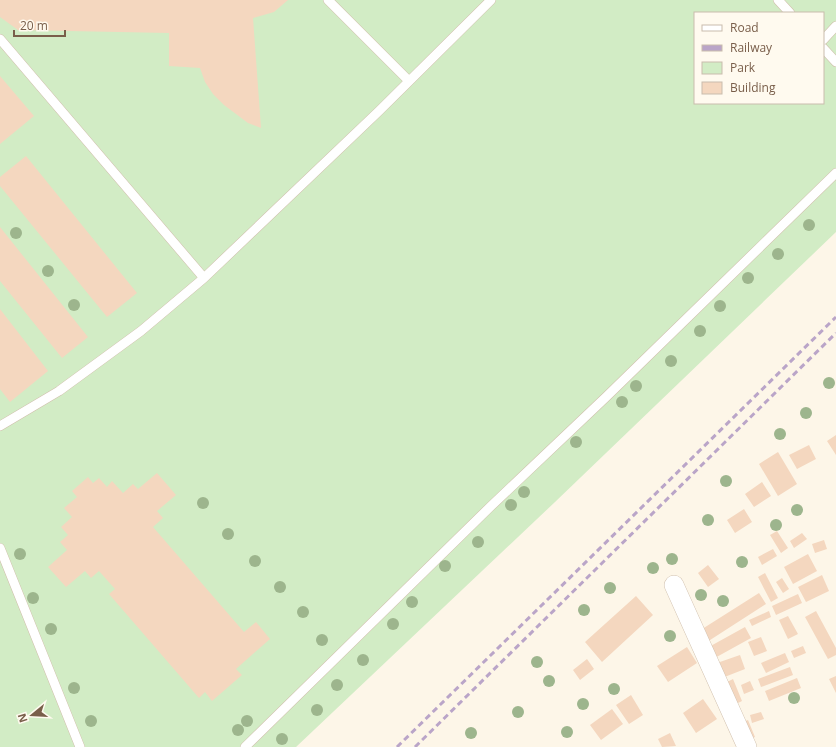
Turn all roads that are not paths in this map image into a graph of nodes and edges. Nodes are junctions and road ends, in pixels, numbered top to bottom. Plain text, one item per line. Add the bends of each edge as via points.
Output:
1 (328, 0) edge
2 (490, 0) edge
3 (778, 0) edge
4 (789, 12) edge
5 (836, 26) edge
6 (0, 39) edge
7 (824, 39) edge
8 (824, 49) edge
9 (836, 62) edge
10 (409, 81) junction
11 (836, 173) edge
12 (204, 278) junction
13 (0, 426) edge
14 (0, 548) edge
15 (674, 585) dead end
16 (80, 747) edge
17 (245, 747) edge
18 (746, 747) edge

1 - 10 lane
2 - 10 lane
3 - 4 lane
5 - 7 lane
6 - 12 lane
8 - 9 lane
10 - 12 lane
11 - 17 lane
12 - 13 lane via 141,332 58,391
14 - 16 lane
15 - 18 street

